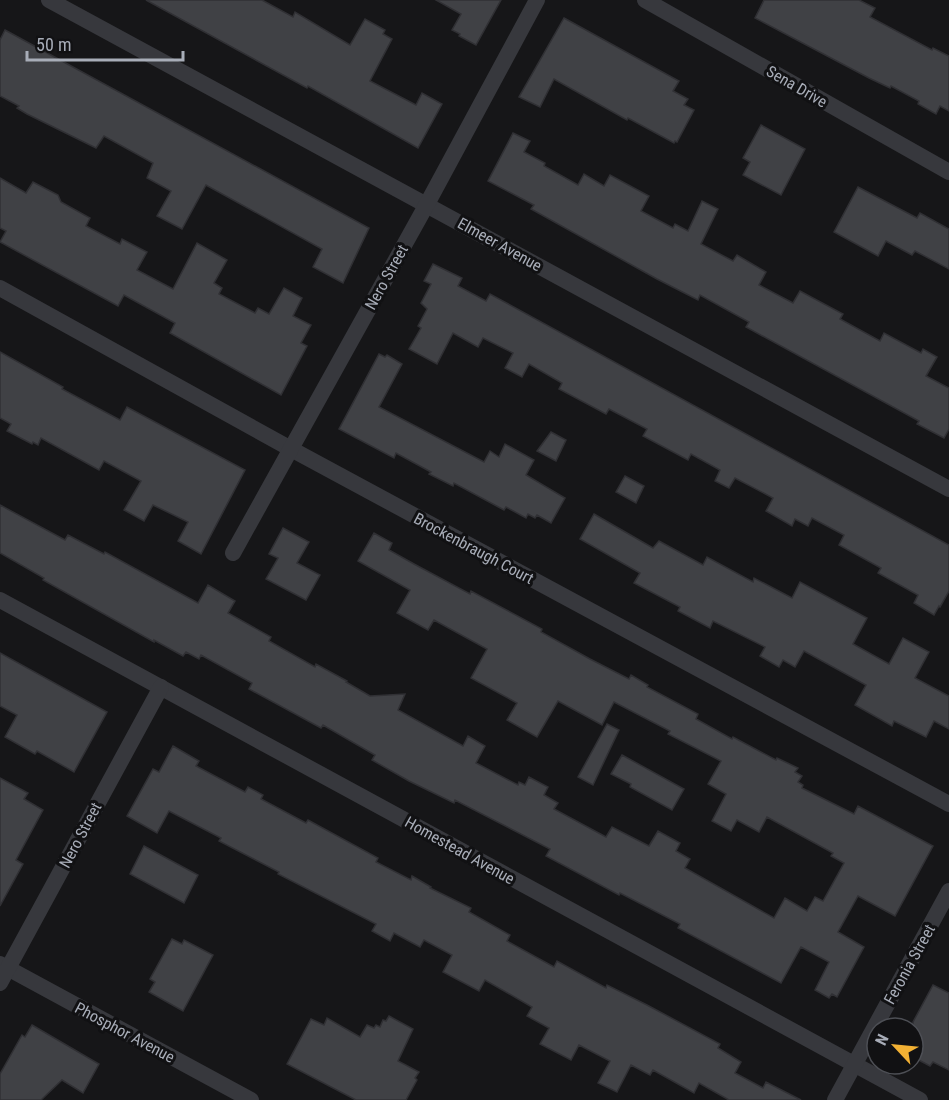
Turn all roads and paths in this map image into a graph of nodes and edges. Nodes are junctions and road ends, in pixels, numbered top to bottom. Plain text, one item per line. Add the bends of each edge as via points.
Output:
1 (49, 0) edge
2 (537, 0) edge
3 (645, 0) edge
4 (949, 172) edge
5 (427, 204) junction
6 (0, 288) edge
7 (291, 450) junction
8 (949, 489) edge
9 (233, 553) dead end
10 (0, 600) edge
11 (160, 687) junction
12 (949, 804) edge
13 (949, 891) edge
14 (3, 972) edge
15 (855, 1064) junction
16 (251, 1100) edge
17 (835, 1100) edge
18 (920, 1100) edge

1 - 5 street, Elmeer Avenue
2 - 5 street, Nero Street
3 - 4 street, Sena Drive
5 - 7 street, Nero Street
5 - 8 street, Elmeer Avenue
6 - 7 street, Brockenbraugh Court
7 - 9 street, Nero Street
7 - 12 street, Brockenbraugh Court
10 - 11 street, Homestead Avenue
11 - 14 street, Nero Street
11 - 15 street, Homestead Avenue
13 - 15 street, Feronia Street
14 - 16 street, Phosphor Avenue
15 - 17 street, Feronia Street
15 - 18 street, Homestead Avenue

